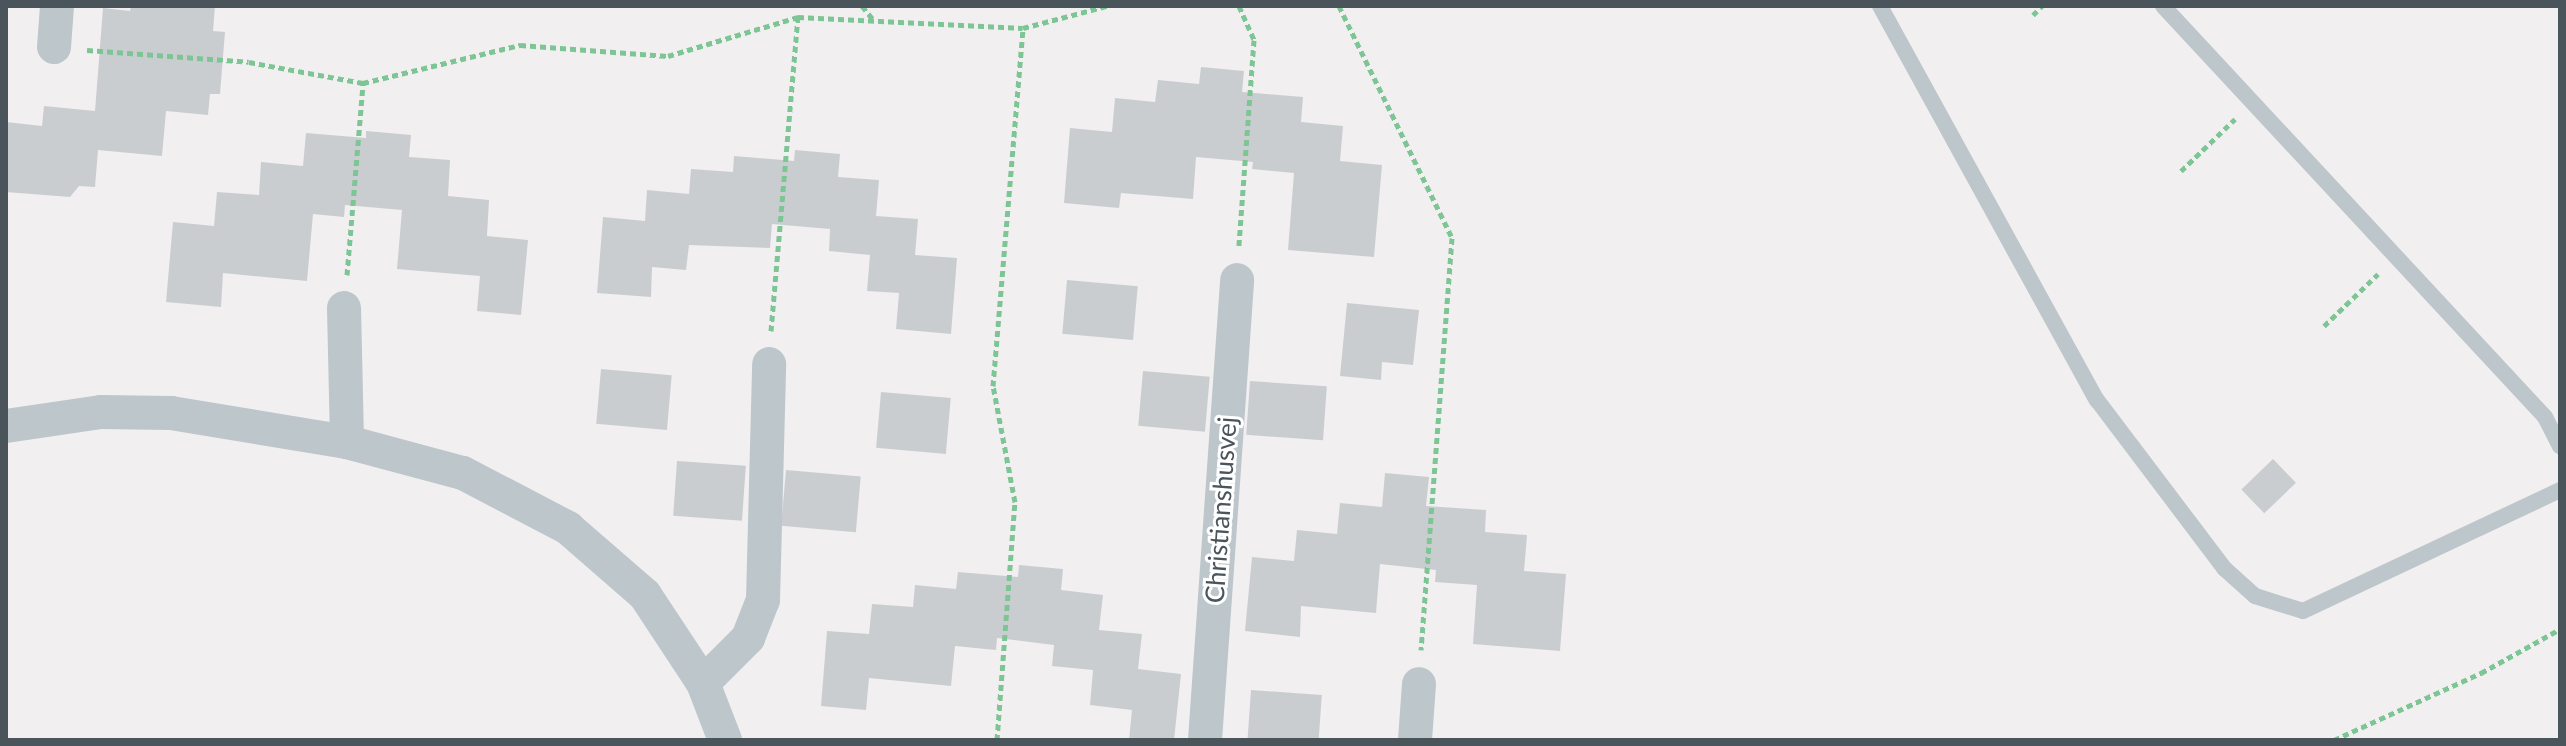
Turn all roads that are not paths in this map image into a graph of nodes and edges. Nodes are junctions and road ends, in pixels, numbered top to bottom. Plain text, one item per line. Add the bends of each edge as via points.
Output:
1 (57, 6) edge
2 (1880, 6) edge
3 (2163, 6) edge
4 (54, 47) road end
5 (1237, 280) road end
6 (344, 308) road end
7 (769, 364) road end
8 (6, 426) edge
9 (347, 442) junction
10 (2560, 446) edge
11 (2560, 490) edge
12 (703, 683) junction
13 (1419, 684) road end
14 (725, 740) edge
15 (1205, 740) edge
16 (1415, 740) edge

1 - 4 street
2 - 11 lane via 2097,400 2225,569 2255,596 2303,611
3 - 10 lane via 2545,417
5 - 15 street, Christianshusvej
6 - 9 street
7 - 12 street via 763,600 748,638
8 - 9 street via 101,412 171,413
9 - 12 street via 463,473 568,528 645,595
12 - 14 street
13 - 16 street

